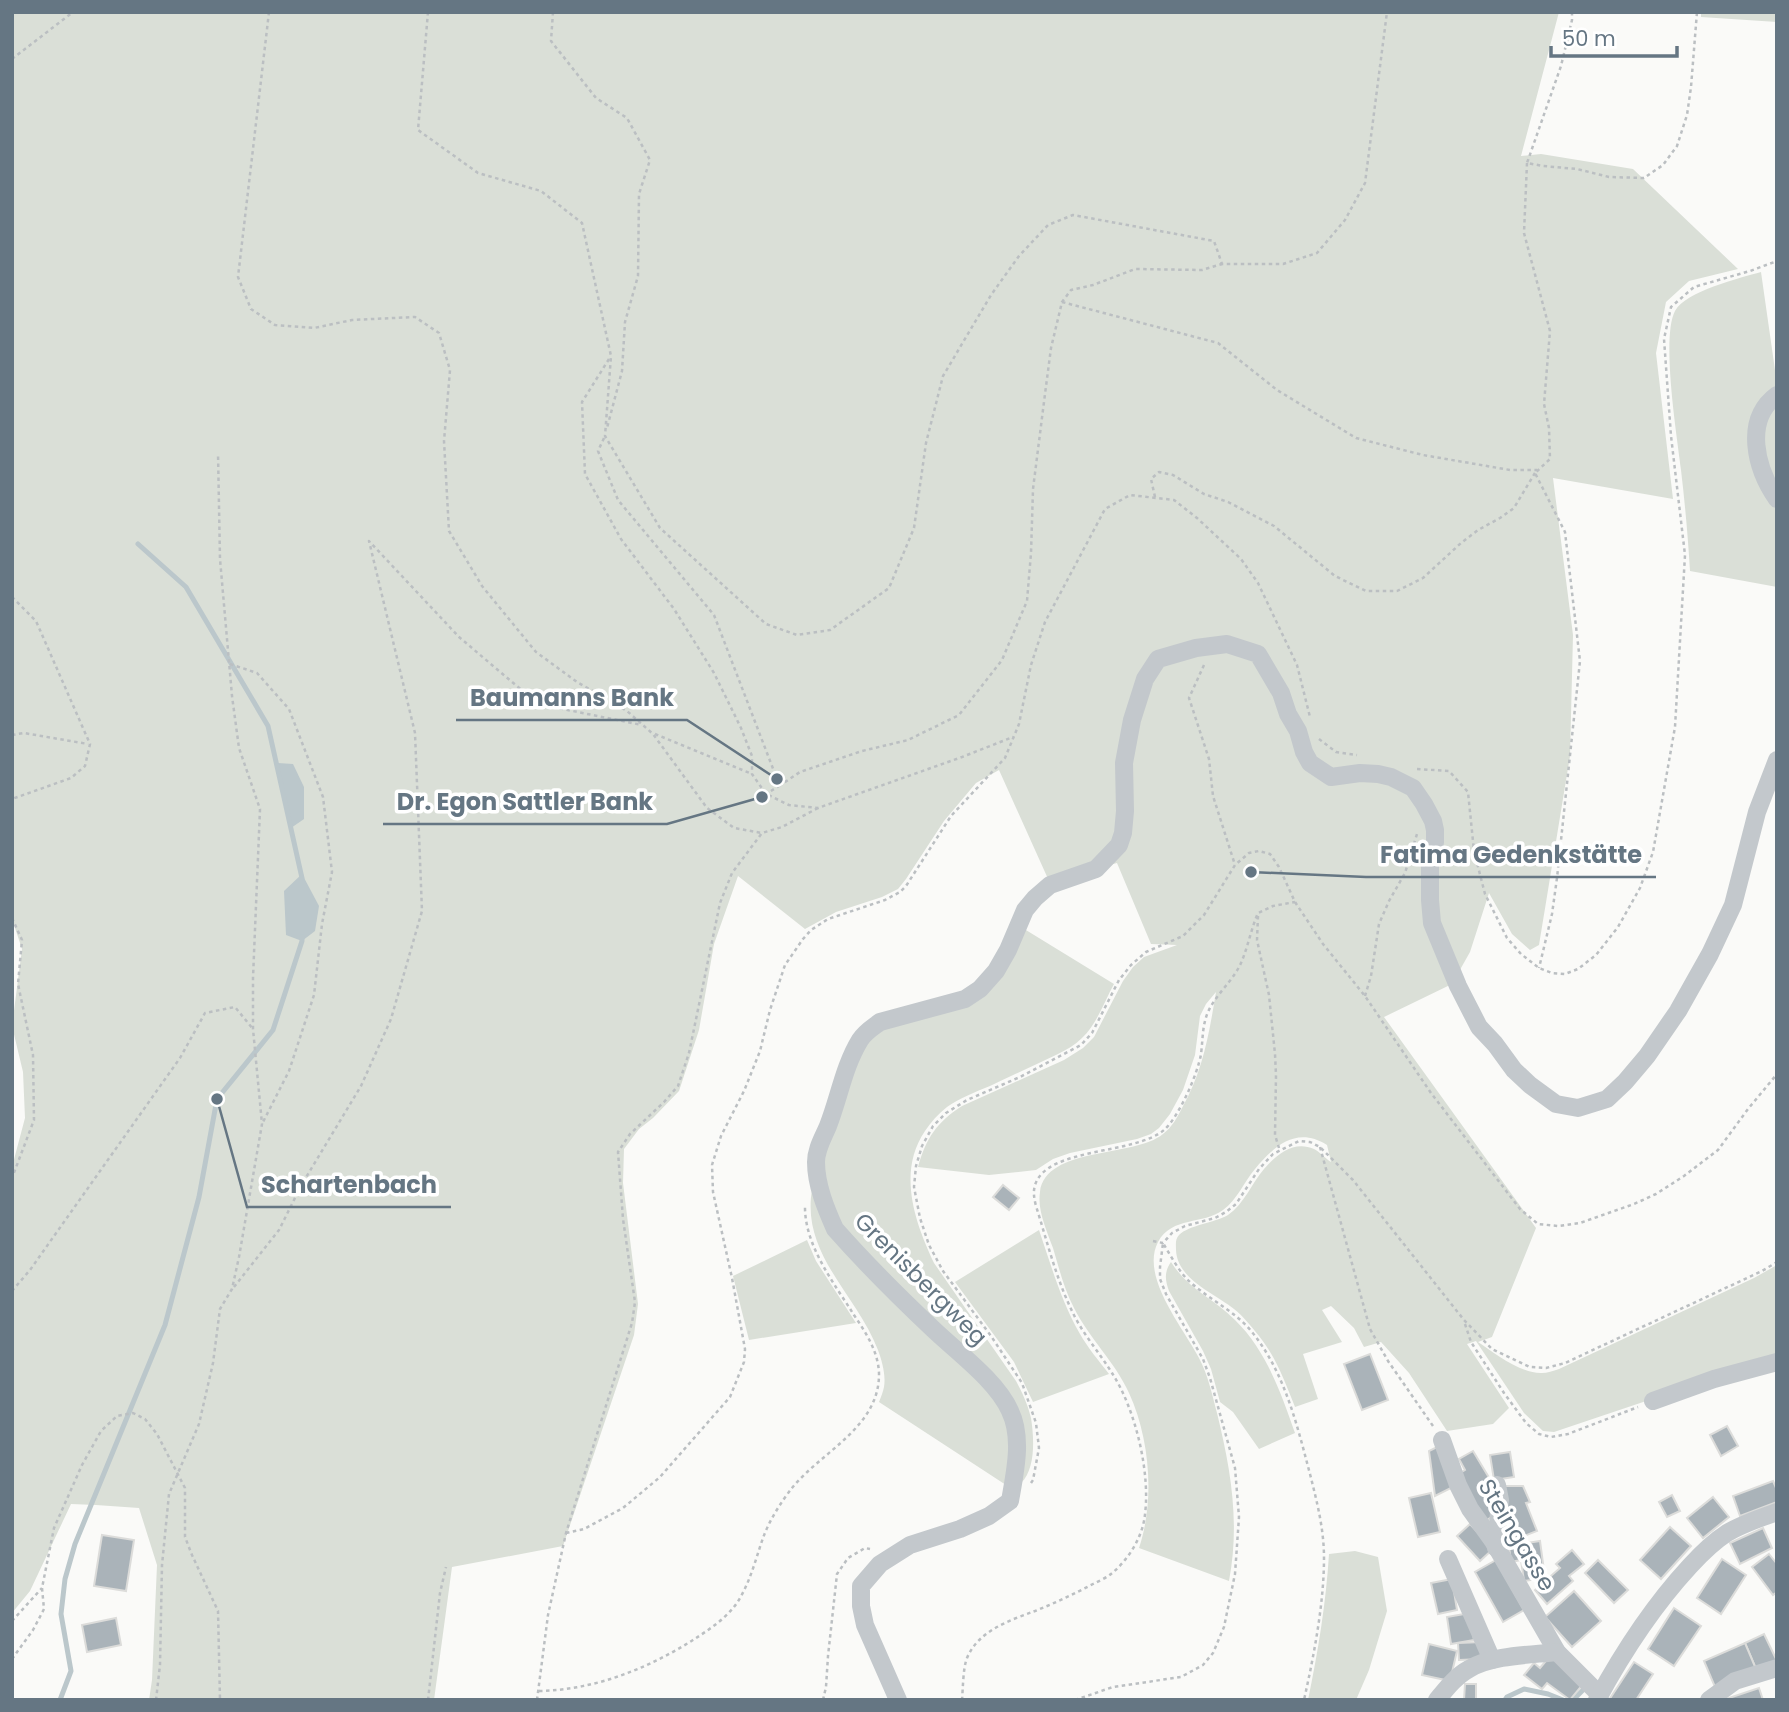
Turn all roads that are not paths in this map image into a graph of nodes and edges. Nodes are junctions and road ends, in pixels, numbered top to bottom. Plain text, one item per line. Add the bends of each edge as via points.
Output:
1 (1777, 395) edge
2 (1777, 499) edge
3 (1777, 760) edge
4 (1777, 1362) edge
5 (1653, 1401) road end
6 (1442, 1440) road end
7 (1497, 1485) dead end
8 (1777, 1512) edge
9 (1496, 1548) junction
10 (1448, 1559) dead end
11 (1557, 1652) junction
12 (1492, 1660) junction
13 (1777, 1668) edge
14 (1598, 1697) edge
15 (898, 1700) edge
16 (1437, 1700) edge
17 (1709, 1700) edge

1 - 2 street via 1760,415 1755,443 1760,468
3 - 15 street, Grenisbergweg via 1757,812 1733,905 1678,1011 1625,1082 1607,1099 1578,1108 1556,1104 1530,1085 1479,1027 1432,923 1430,865 1435,830 1413,788 1378,774 1331,777 1310,763 1281,693 1258,654 1227,644 1158,659 1145,679 1130,728 1119,845 1096,869 1050,885 1035,898 996,971 980,989 965,999 869,1030 841,1086 816,1159 826,1211 835,1229 1000,1394 1016,1431 1010,1500 989,1516 889,1557 861,1586 865,1625
4 - 5 street
6 - 9 street, Steingasse via 1470,1509
7 - 9 street
8 - 14 street via 1727,1533 1707,1548 1667,1591
9 - 11 street, Steingasse
10 - 12 street
11 - 12 street
11 - 14 street
12 - 16 street via 1469,1668
13 - 17 street via 1735,1681

